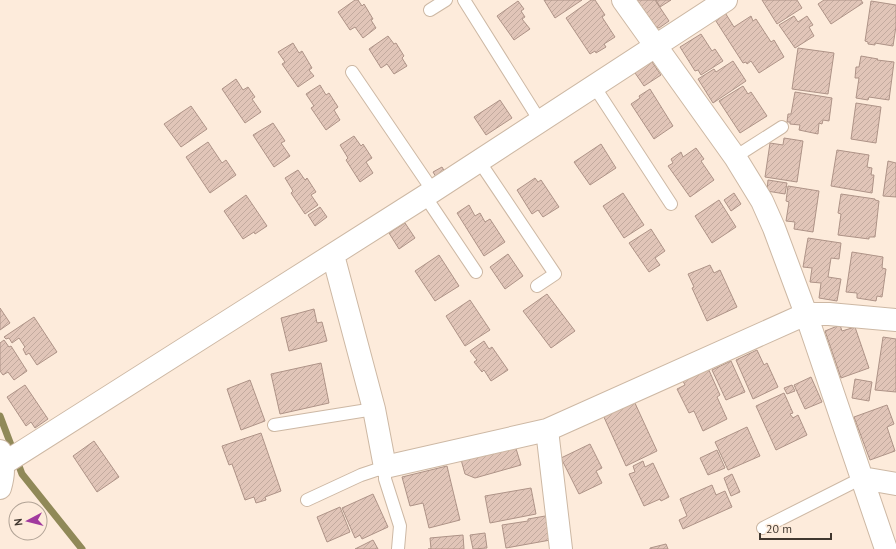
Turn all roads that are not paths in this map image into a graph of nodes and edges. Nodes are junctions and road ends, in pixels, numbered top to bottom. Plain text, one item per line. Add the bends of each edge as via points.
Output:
1 (446, 0) edge
2 (464, 0) edge
3 (624, 0) edge
4 (726, 0) edge
5 (430, 10) dead end
6 (656, 46) junction
7 (352, 72) dead end
8 (594, 86) junction
9 (540, 122) junction
10 (782, 127) dead end
11 (735, 157) junction
12 (479, 161) junction
13 (429, 193) junction
14 (672, 204) dead end
15 (333, 255) junction
16 (476, 272) dead end
17 (537, 286) dead end
18 (806, 314) junction
19 (896, 320) edge
20 (374, 409) junction
21 (274, 425) dead end
22 (547, 430) junction
23 (2, 457) edge
24 (385, 467) junction
25 (862, 478) junction
26 (896, 484) edge
27 (0, 488) edge
28 (307, 500) dead end
29 (763, 528) dead end
30 (398, 549) edge
31 (561, 549) edge
32 (886, 549) edge

1 - 5 lane
2 - 9 lane
3 - 6 street
4 - 6 street
6 - 8 street
6 - 11 street
7 - 13 lane
8 - 9 street
8 - 14 lane
9 - 12 street
10 - 11 lane
11 - 18 street via 762,201
12 - 13 street
12 - 17 lane via 555,274
13 - 15 street
13 - 16 lane
15 - 20 street
15 - 23 street
18 - 19 street
18 - 22 street
18 - 25 street
20 - 21 lane
20 - 24 street
22 - 24 street
22 - 31 street
23 - 27 street via 3,478
24 - 28 lane
24 - 30 lane via 385,479 400,526
25 - 26 street
25 - 29 lane
25 - 32 street

